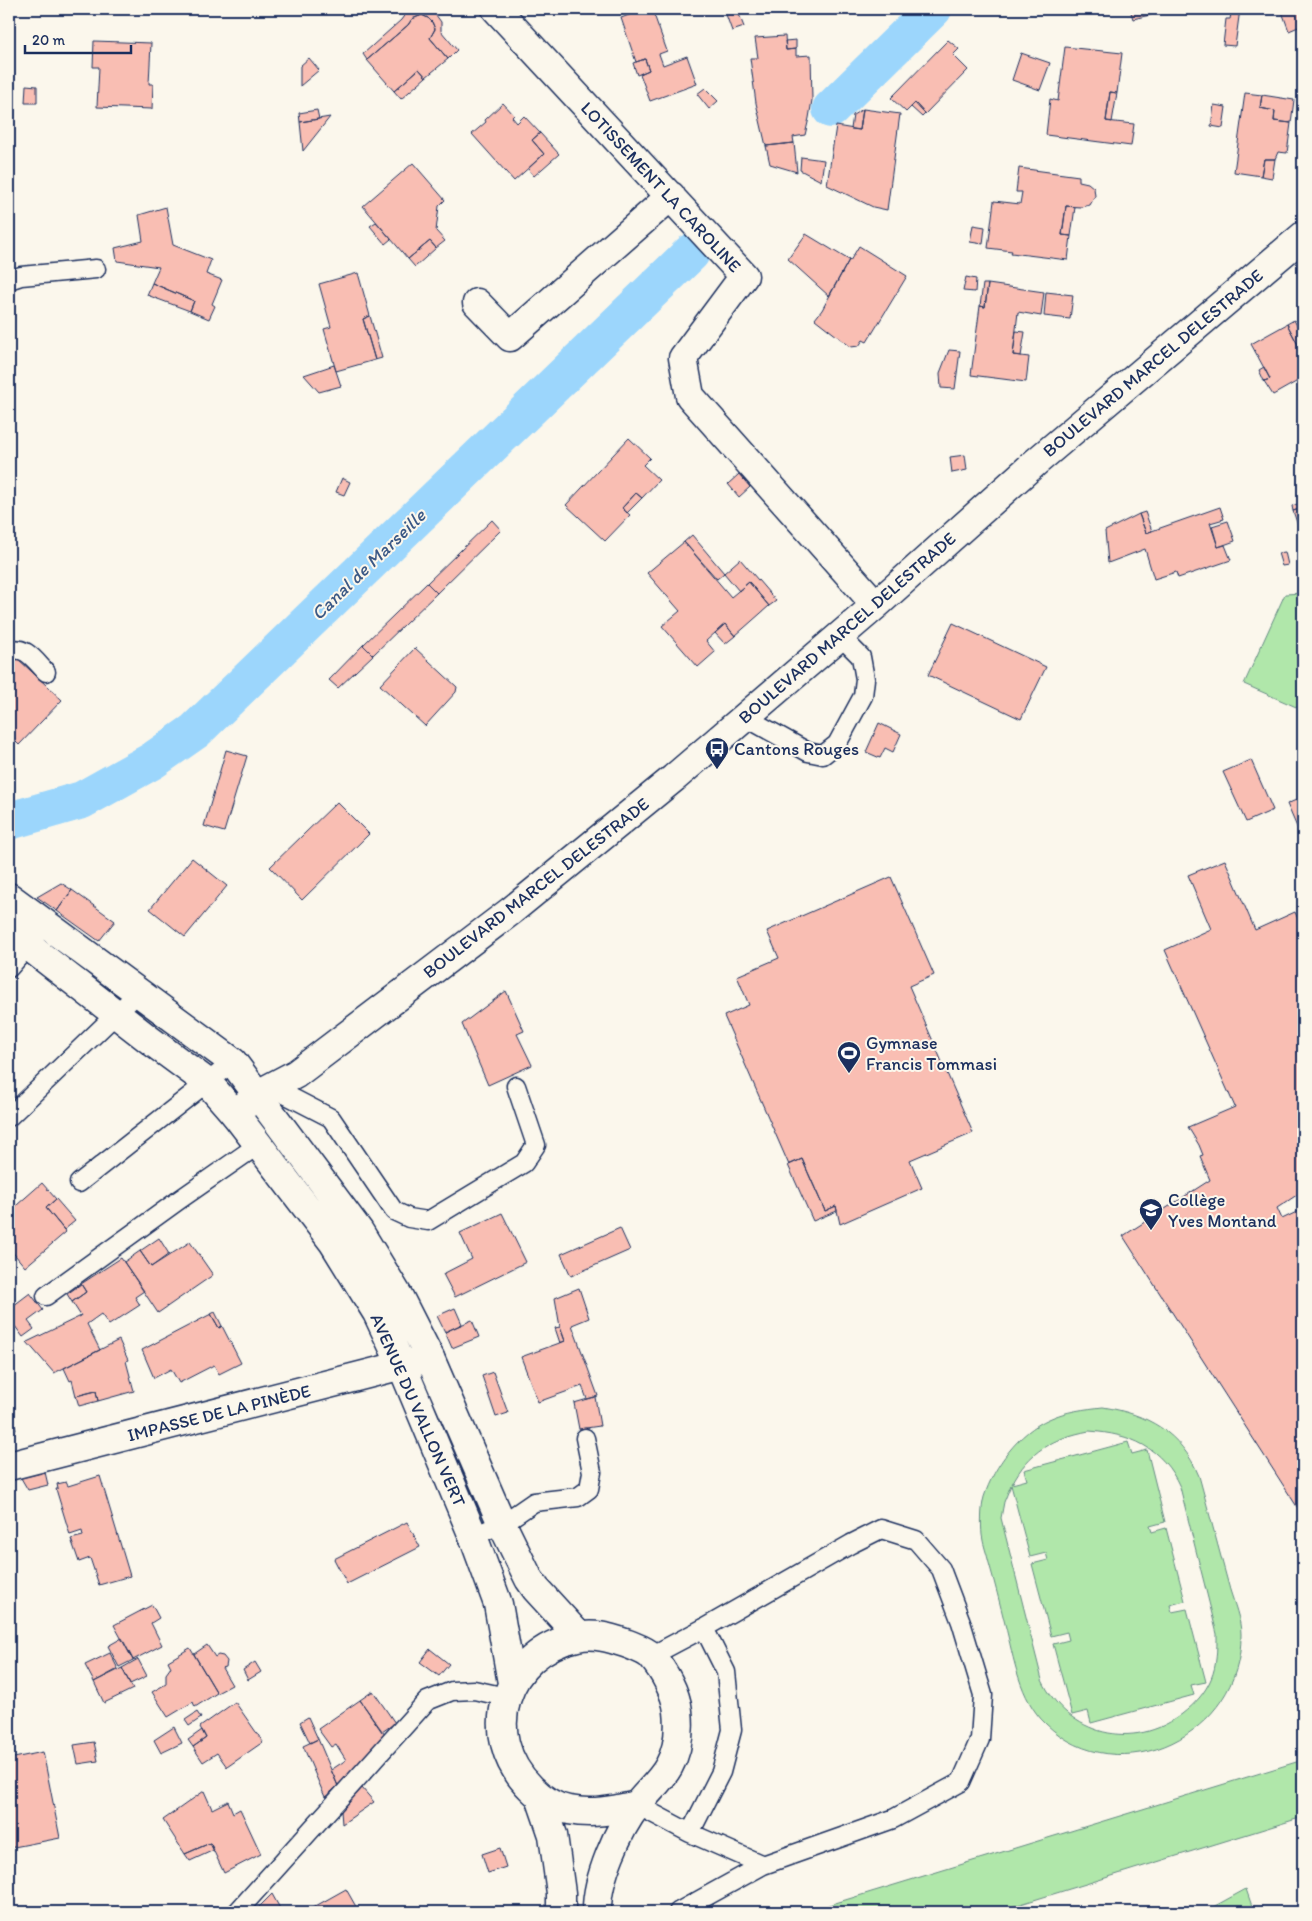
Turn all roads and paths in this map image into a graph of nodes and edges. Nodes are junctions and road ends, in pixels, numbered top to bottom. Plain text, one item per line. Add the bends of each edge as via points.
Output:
1 (496, 9) edge
2 (671, 196) junction
3 (1303, 236) edge
4 (96, 269) dead end
5 (9, 280) edge
6 (477, 303) dead end
7 (876, 606) junction
8 (840, 636) junction
9 (9, 651) edge
10 (46, 672) dead end
11 (745, 717) junction
12 (9, 897) edge
13 (46, 924) junction
14 (15, 937) edge
15 (9, 968) edge
16 (138, 993) junction
17 (116, 1014) junction
18 (233, 1062) junction
19 (208, 1083) junction
20 (516, 1086) dead end
21 (266, 1091) junction
22 (235, 1114) junction
23 (9, 1117) edge
24 (258, 1145) junction
25 (79, 1183) dead end
26 (46, 1296) dead end
27 (430, 1358) junction
28 (402, 1366) junction
29 (586, 1438) dead end
30 (9, 1466) edge
31 (502, 1524) junction
32 (473, 1536) junction
33 (704, 1628) junction
34 (579, 1636) junction
35 (651, 1656) junction
36 (509, 1690) junction
37 (540, 1797) junction
38 (637, 1805) junction
39 (690, 1833) junction
40 (763, 1865) junction
41 (237, 1912) edge
42 (561, 1912) edge
43 (597, 1912) edge
44 (678, 1912) edge

1 - 2 street, LOTISSEMENT LA CAROLINE
2 - 6 street via 510,337
2 - 7 street, LOTISSEMENT LA CAROLINE via 744,276 682,358 690,396
3 - 7 street, BOULEVARD MARCEL DELESTRADE via 1036,462
4 - 5 lane
7 - 8 street, BOULEVARD MARCEL DELESTRADE
8 - 11 street, BOULEVARD MARCEL DELESTRADE
8 - 11 lane via 861,657 865,679 863,696 837,744 823,755 808,752
9 - 10 lane via 25,651
11 - 21 street, BOULEVARD MARCEL DELESTRADE via 511,911 296,1074
12 - 13 street, AVENUE DU VALLON VERT
13 - 14 lane
13 - 16 street, AVENUE DU VALLON VERT
14 - 15 lane
14 - 17 street, AVENUE DU VALLON VERT
16 - 17 lane
16 - 18 street, AVENUE DU VALLON VERT
17 - 19 street, AVENUE DU VALLON VERT
17 - 23 lane
18 - 19 lane
18 - 21 street, AVENUE DU VALLON VERT
19 - 22 street, AVENUE DU VALLON VERT
19 - 25 lane
20 - 21 lane via 536,1145 524,1163 428,1220 409,1218 394,1210 331,1118
21 - 22 street, BOULEVARD MARCEL DELESTRADE
21 - 27 street, AVENUE DU VALLON VERT via 359,1231 399,1297
22 - 24 street, AVENUE DU VALLON VERT
24 - 26 lane
24 - 28 street, AVENUE DU VALLON VERT via 333,1242 377,1313
27 - 28 street, IMPASSE DE LA PINÈDE
27 - 31 street, AVENUE DU VALLON VERT
28 - 30 street, IMPASSE DE LA PINÈDE
28 - 32 street, AVENUE DU VALLON VERT
29 - 31 lane via 592,1472 589,1489 578,1497 534,1502
31 - 32 lane
31 - 34 street, AVENUE DU VALLON VERT via 536,1589
32 - 36 street, AVENUE DU VALLON VERT via 498,1604
33 - 35 lane
33 - 39 lane via 726,1672 732,1730 720,1772
33 - 40 lane via 880,1529 916,1540 941,1569 983,1695 980,1739 961,1782 893,1819
34 - 35 street via 605,1636 630,1644
34 - 36 street via 552,1644 529,1660
35 - 38 street via 669,1682 678,1710 678,1739 669,1766
36 - 37 street via 502,1725 507,1753 520,1778
36 - 41 lane via 452,1691 427,1701
37 - 38 street via 568,1810 598,1813
37 - 42 street via 553,1835
38 - 39 lane
38 - 43 street via 612,1847 597,1895
39 - 40 lane
40 - 44 lane

